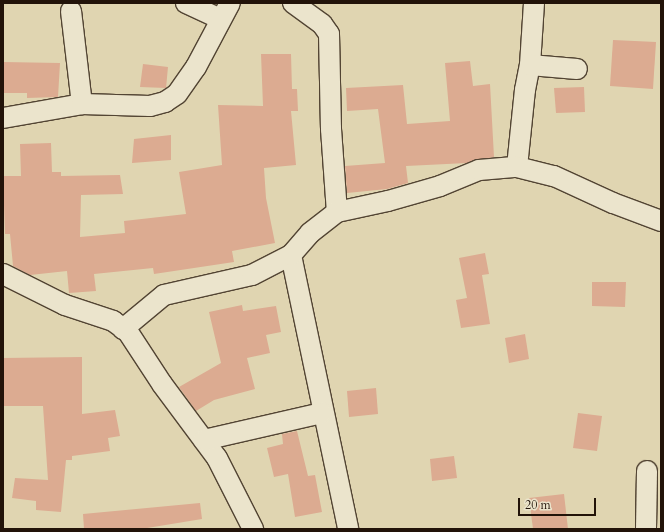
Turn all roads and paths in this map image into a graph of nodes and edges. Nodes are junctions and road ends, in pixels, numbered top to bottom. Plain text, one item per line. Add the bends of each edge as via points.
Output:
1 (186, 3) edge
2 (293, 3) edge
3 (534, 3) edge
4 (71, 11) dead end
5 (225, 11) edge
6 (530, 65) junction
7 (577, 69) dead end
8 (82, 104) junction
9 (3, 118) edge
10 (517, 168) junction
11 (337, 212) junction
12 (661, 221) edge
13 (291, 255) junction
14 (3, 274) edge
15 (123, 328) junction
16 (322, 413) junction
17 (204, 440) junction
18 (647, 471) dead end
19 (253, 529) edge
20 (348, 529) edge
21 (646, 529) edge

1 - 5 street
2 - 11 street via 322,24 328,34
3 - 6 street
4 - 8 street
5 - 8 street via 196,67 177,94 165,102 150,106
6 - 7 street
6 - 10 street
8 - 9 street
10 - 11 street via 479,170 440,186 388,202
10 - 12 street via 554,176 613,203
11 - 13 street via 310,233
13 - 15 street via 252,275 164,294
13 - 16 street
14 - 15 street via 65,305 113,321
15 - 17 street
16 - 17 street
16 - 20 street
17 - 19 street via 217,458
18 - 21 street

